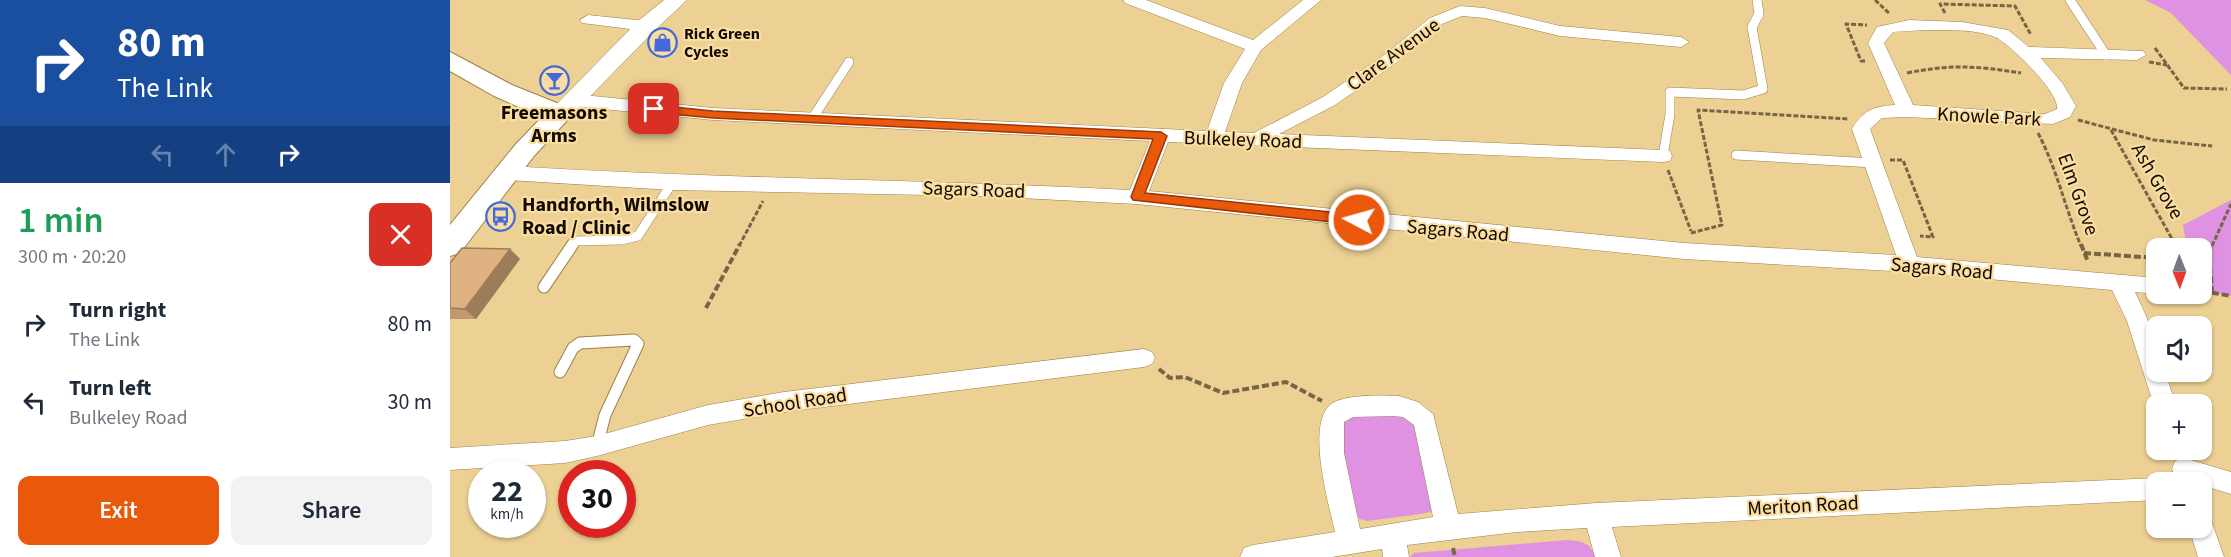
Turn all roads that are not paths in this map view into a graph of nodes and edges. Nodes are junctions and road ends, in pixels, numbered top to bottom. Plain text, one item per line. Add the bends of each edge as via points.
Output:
1 (677, 0) edge
2 (1131, 0) edge
3 (1313, 0) edge
4 (1757, 0) edge
5 (2070, 0) edge
6 (588, 20) dead end
7 (646, 26) junction
8 (1681, 42) dead end
9 (1255, 47) junction
10 (2142, 51) road end
11 (2023, 52) junction
12 (2106, 55) junction
13 (450, 60) edge
14 (849, 62) dead end
15 (566, 107) junction
16 (1906, 111) junction
17 (812, 119) junction
18 (1161, 136) junction
19 (1214, 138) junction
20 (1259, 139) junction
21 (1736, 154) dead end
22 (1663, 156) joint
23 (1872, 161) junction
24 (506, 173) junction
25 (672, 183) junction
26 (1137, 197) junction
27 (450, 246) edge
28 (1909, 264) junction
29 (2119, 282) junction
30 (2146, 285) edge
31 (544, 287) dead end
32 (1144, 358) road end
33 (560, 372) dead end
34 (2161, 394) edge
35 (597, 446) junction
36 (450, 459) edge
37 (2184, 467) edge
38 (2231, 483) edge
39 (2146, 490) edge
40 (1596, 515) junction
41 (1448, 527) junction
42 (2205, 538) edge
43 (1350, 543) junction
44 (1394, 546) edge
45 (1253, 557) edge
46 (1608, 557) edge
47 (2211, 557) edge

1 - 7 street
2 - 9 street
3 - 9 street
4 - 22 lane via 1758,14 1752,27 1762,89 1743,95 1670,92
5 - 12 lane
6 - 7 street
7 - 15 street
8 - 20 street, Clare Avenue via 1560,31 1460,11 1436,21 1329,101
9 - 19 street via 1233,83
10 - 12 street
11 - 12 street
11 - 16 street, Knowle Park via 2003,35 1987,29 1898,26 1881,33 1876,43
11 - 16 street, Knowle Park via 2065,100 2064,113 2047,120
13 - 15 main road via 516,98
14 - 17 lane
15 - 17 street, Bulkeley Road
15 - 24 main road
16 - 23 street, Knowle Park via 1869,116 1861,129
17 - 18 street, Bulkeley Road
18 - 19 street, Bulkeley Road
18 - 26 street
19 - 20 street, Bulkeley Road
20 - 22 street, Bulkeley Road
21 - 23 lane
23 - 28 street, Knowle Park
24 - 25 street, Sagars Road
24 - 27 main road
25 - 26 street, Sagars Road via 979,189
25 - 31 lane via 638,236 575,241
26 - 28 street, Sagars Road via 1684,251
28 - 29 street, Sagars Road
29 - 30 street, Sagars Road
29 - 34 street via 2138,321
32 - 35 street, School Road via 784,402 708,415
33 - 35 lane via 580,343 634,340 638,344 605,415
35 - 36 street, School Road via 528,456
37 - 38 street
39 - 40 street, Meriton Road
40 - 41 street, Meriton Road
40 - 46 street
41 - 43 street via 1425,421 1419,413 1398,405 1362,407 1336,413 1330,429
41 - 44 street, Meriton Road
42 - 47 street
43 - 44 street, Meriton Road
43 - 45 street, Meriton Road

